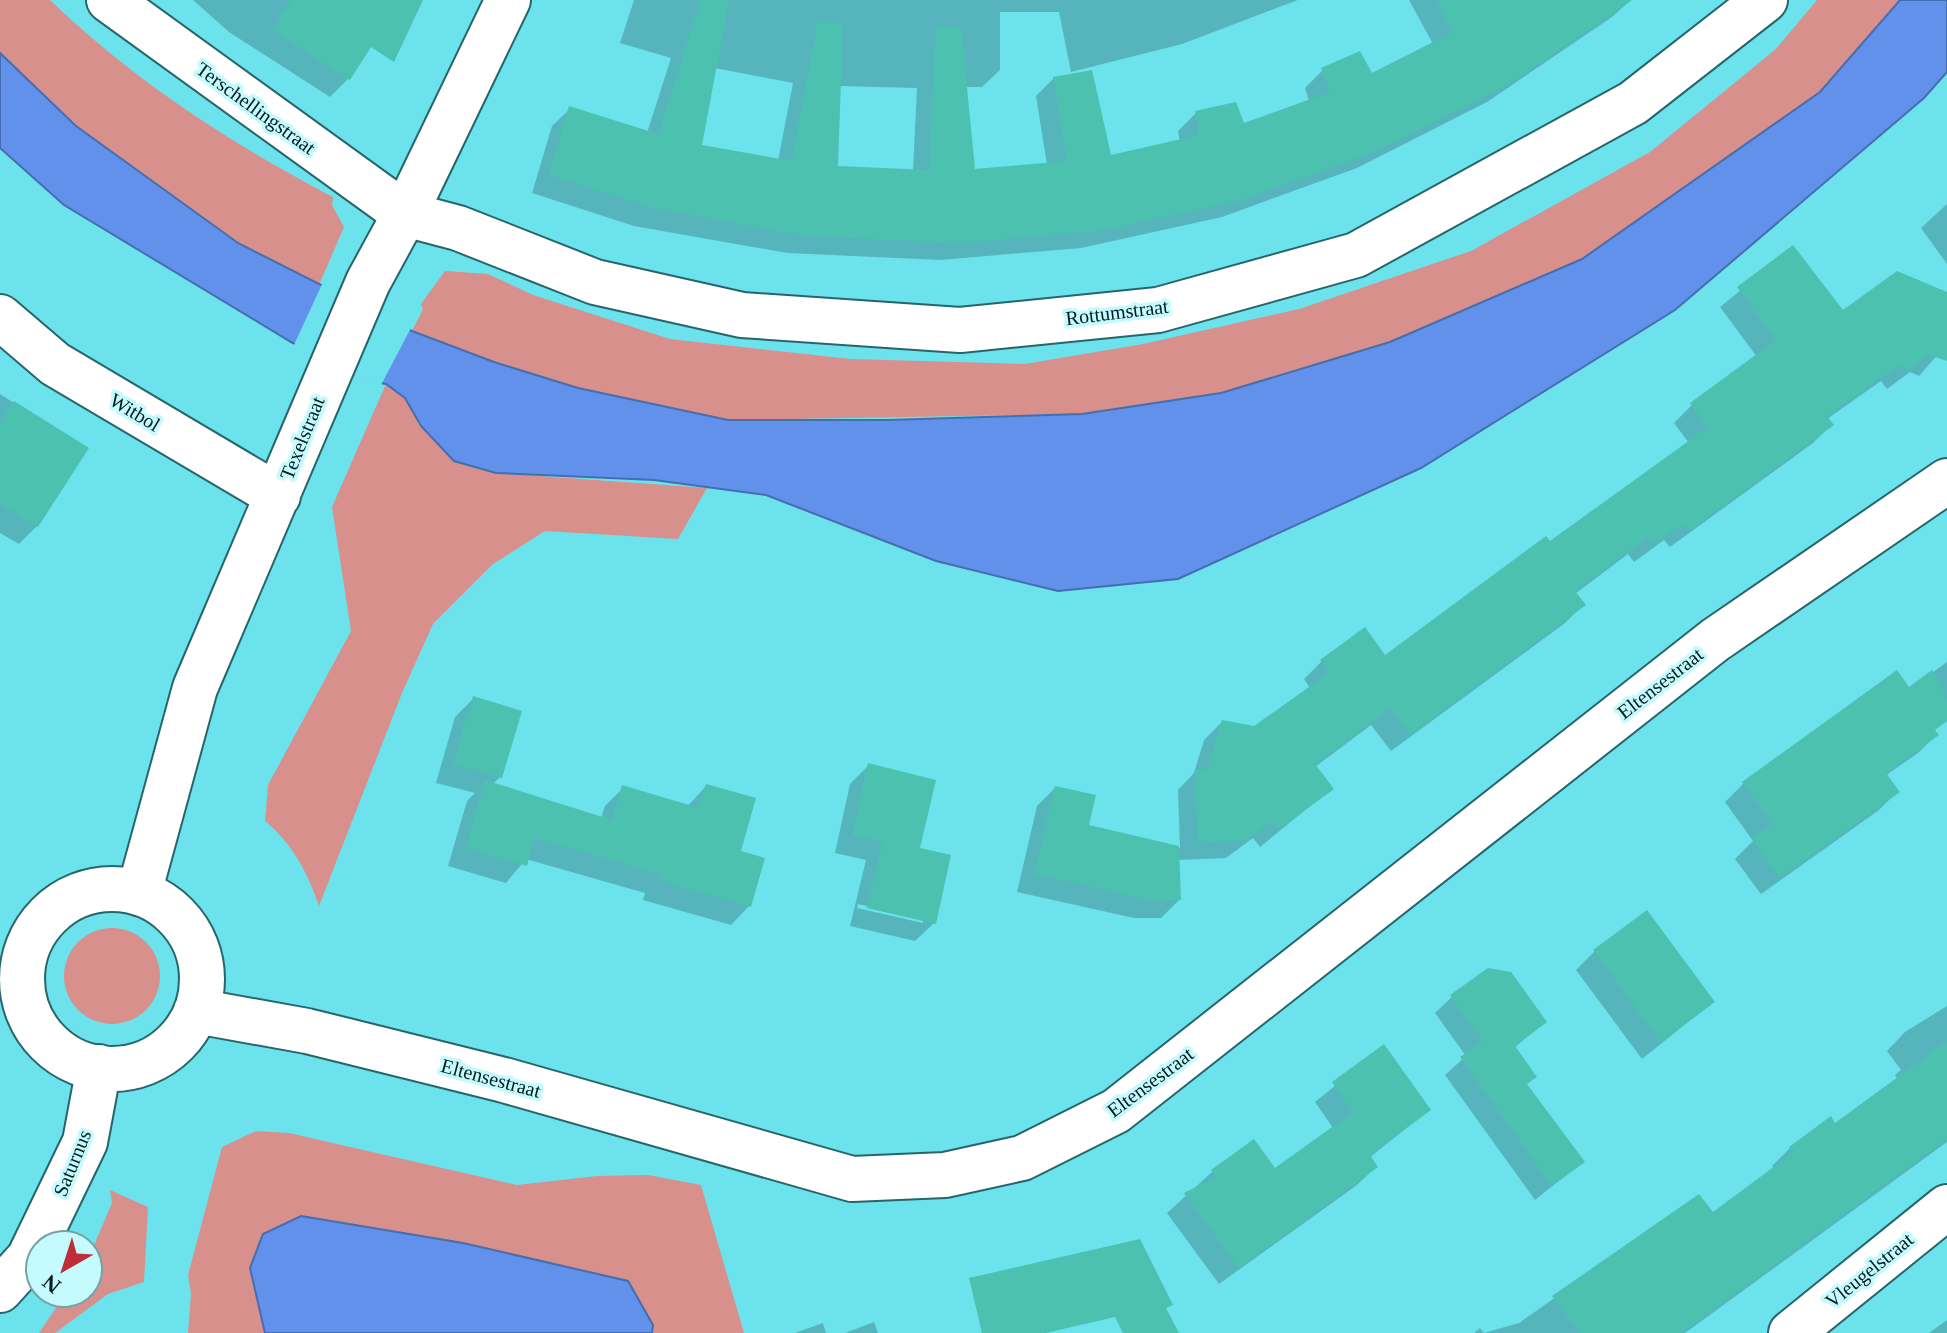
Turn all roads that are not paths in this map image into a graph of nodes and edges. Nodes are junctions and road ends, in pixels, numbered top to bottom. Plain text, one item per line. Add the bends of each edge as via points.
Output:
1 (109, 0) edge
2 (508, 0) edge
3 (1765, 0) edge
4 (405, 214) junction
5 (0, 317) edge
6 (1947, 481) edge
7 (278, 496) junction
8 (139, 893) junction
9 (14, 949) edge
10 (196, 1011) junction
11 (99, 1067) junction
12 (1947, 1207) edge
13 (0, 1290) edge
14 (1791, 1333) edge

1 - 4 street, Terschellingstraat
2 - 4 street, Texelstraat
3 - 4 street, Rottumstraat via 1633,103 1356,255 1158,310 960,330 742,315 595,282 458,228
4 - 7 street, Texelstraat via 368,282
5 - 7 street, Witbol via 55,364
6 - 10 street, Eltensestraat via 1715,640 1116,1111 1022,1158 945,1175 852,1179 504,1080 307,1031
7 - 8 street, Texelstraat via 195,688
8 - 9 street via 102,889 67,901
8 - 10 street via 165,906 193,940 202,982
9 - 11 street via 35,1025 63,1053
10 - 11 street via 176,1042 154,1058 127,1067
11 - 13 street, Saturnus via 85,1142 29,1258
12 - 14 street, Vleugelstraat

